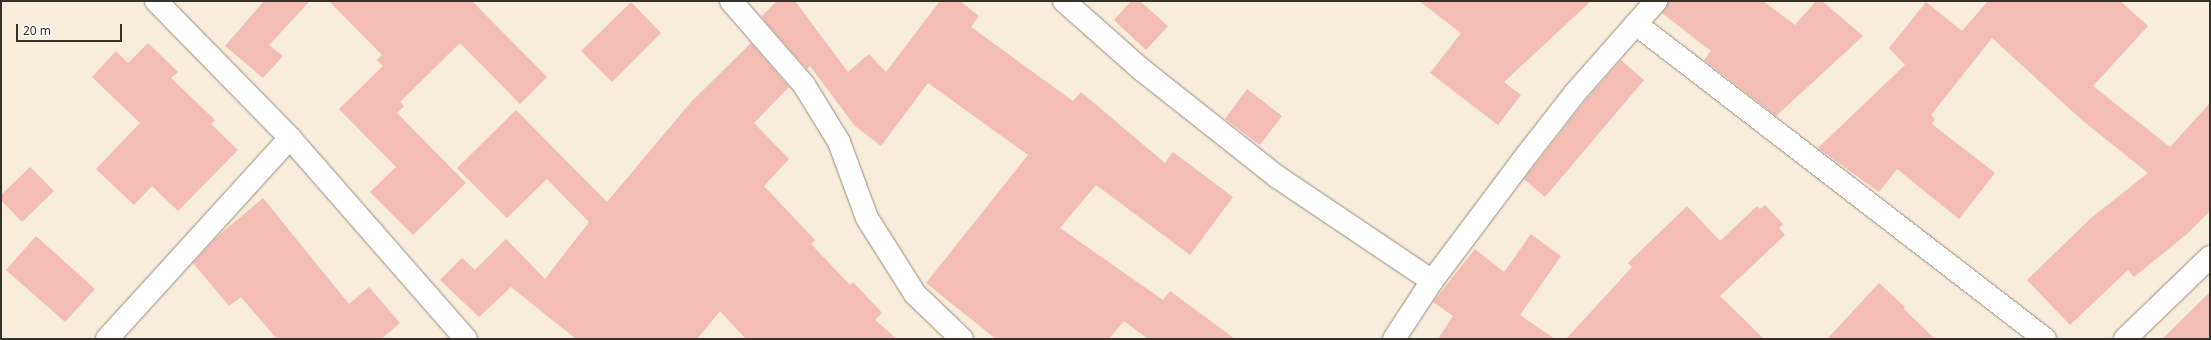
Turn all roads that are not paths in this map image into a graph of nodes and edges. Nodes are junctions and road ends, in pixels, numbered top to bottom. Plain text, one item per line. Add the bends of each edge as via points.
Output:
1 (156, 1) edge
2 (731, 1) edge
3 (1064, 1) edge
4 (1656, 1) edge
5 (1636, 24) junction
6 (290, 138) junction
7 (2210, 257) edge
8 (1432, 281) junction
9 (107, 339) edge
10 (466, 339) edge
11 (962, 339) edge
12 (1394, 339) edge
13 (2045, 339) edge
14 (2125, 339) edge

1 - 6 street
2 - 11 street via 804,84 839,142 867,218 915,294
3 - 8 street via 1142,70 1276,176
4 - 5 street
5 - 8 street via 1575,93
5 - 13 street
6 - 9 street
6 - 10 street
7 - 14 street
8 - 12 street

